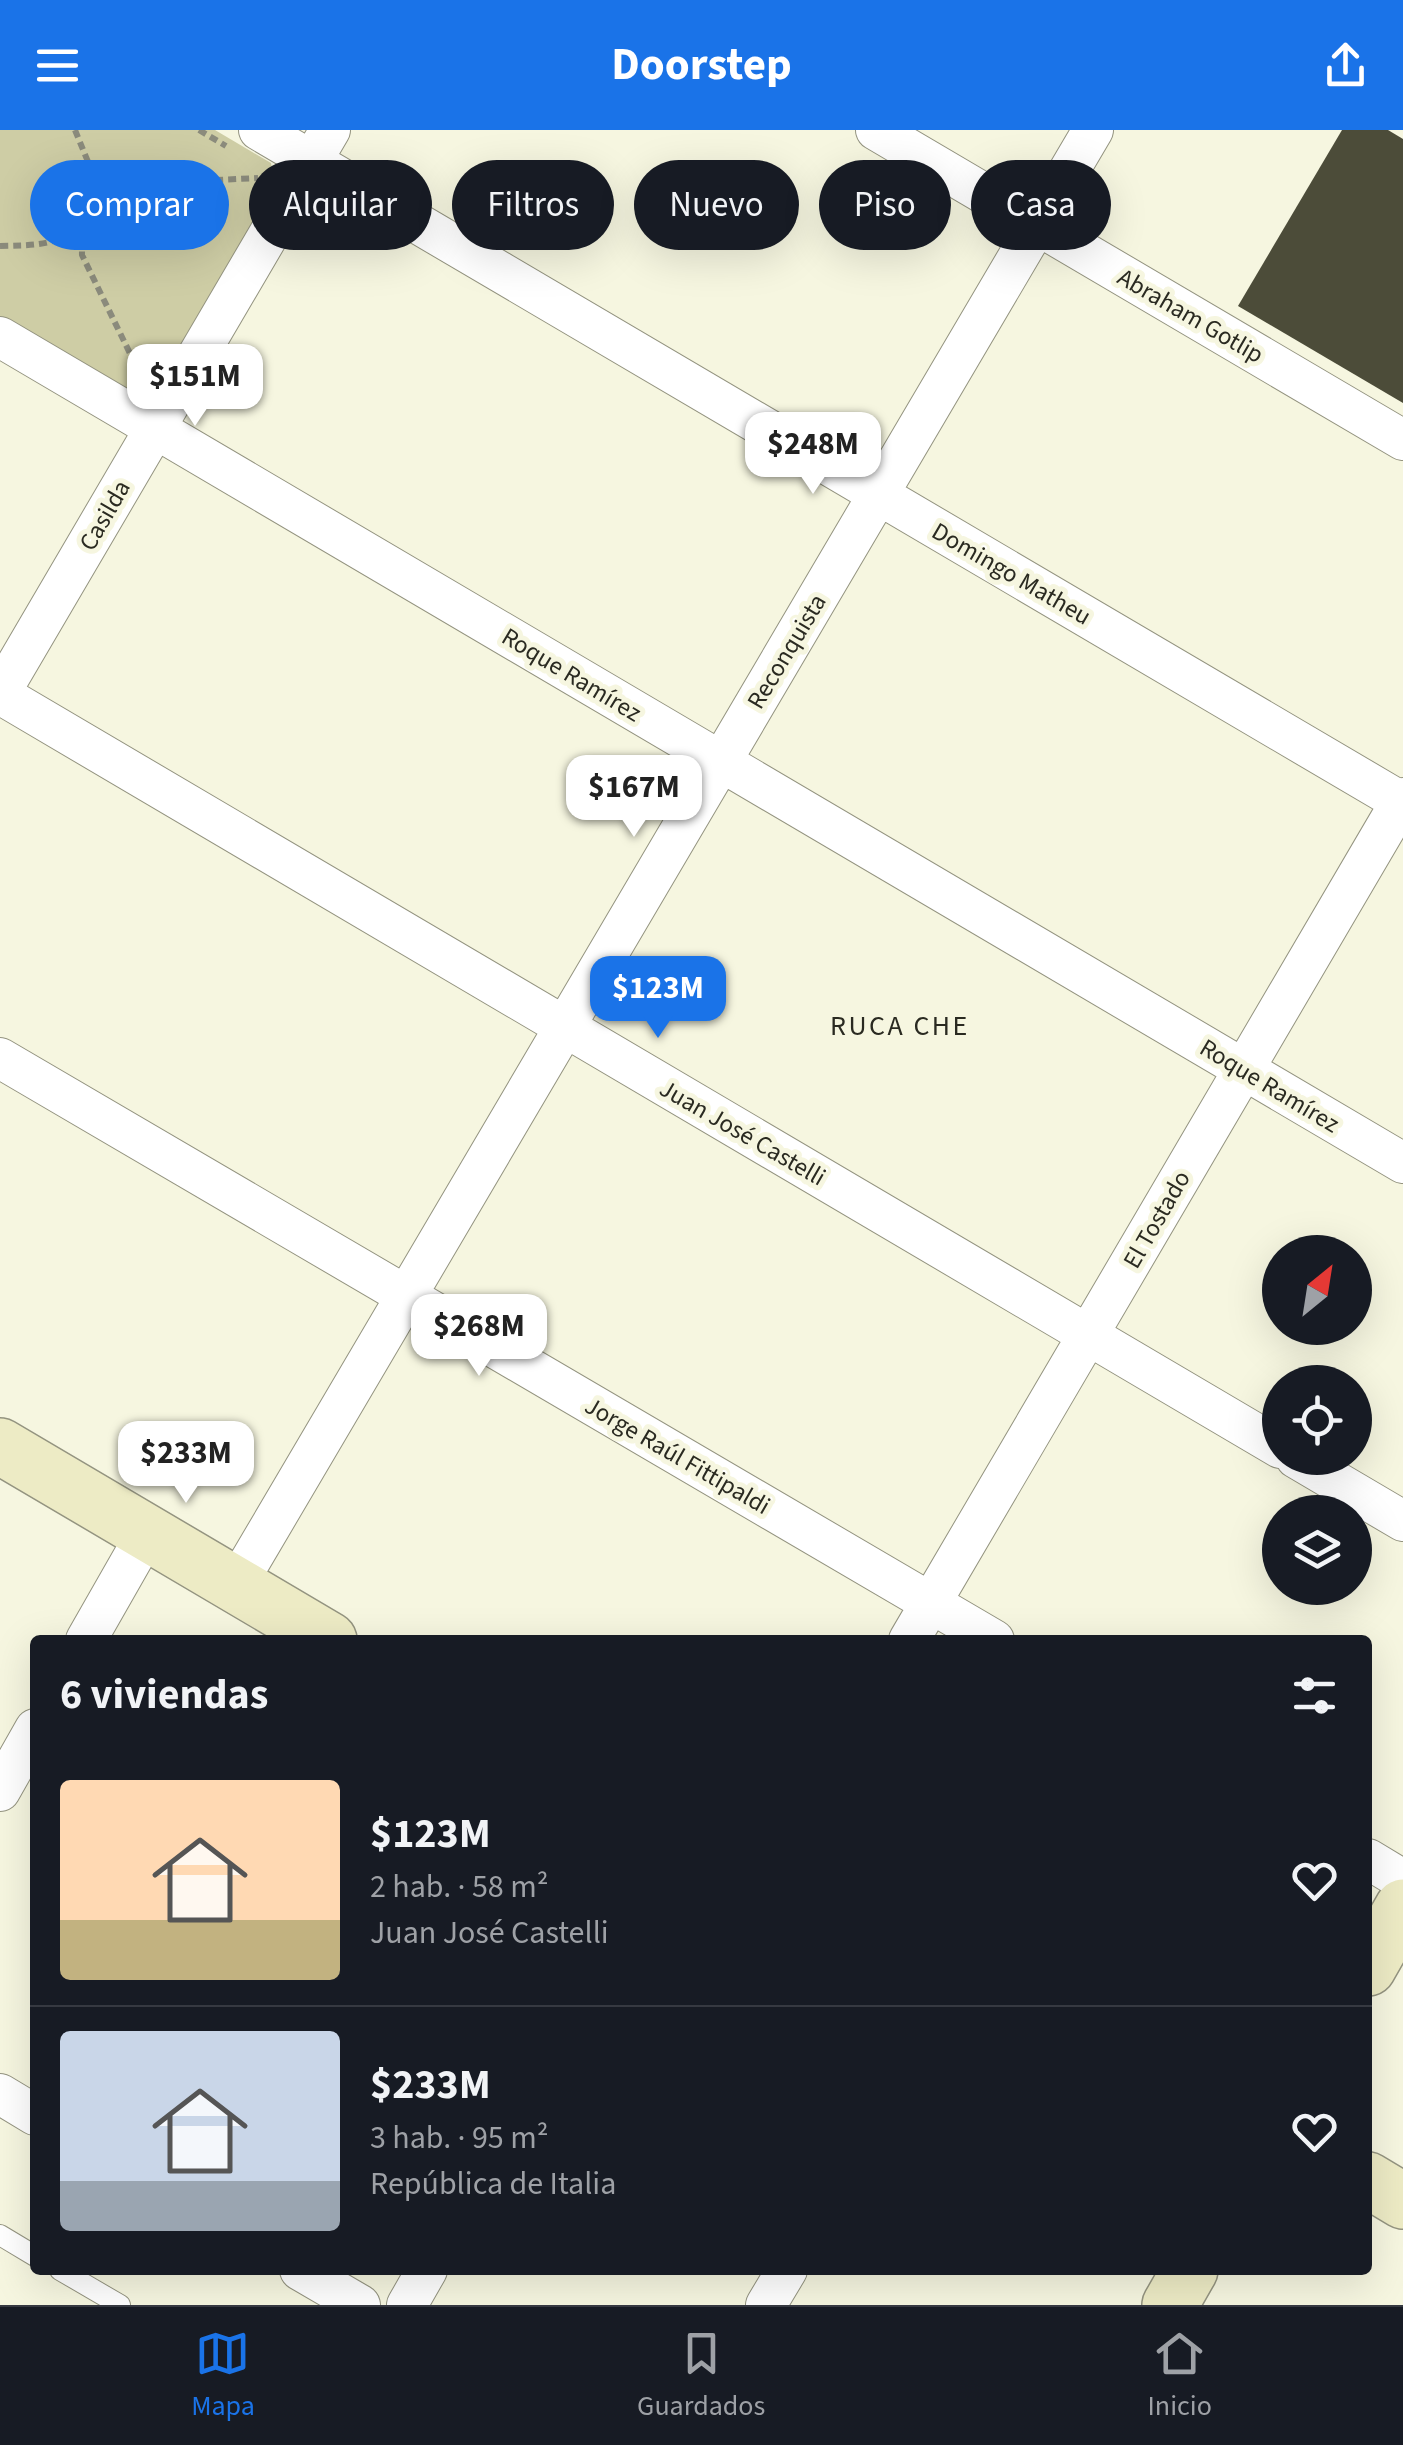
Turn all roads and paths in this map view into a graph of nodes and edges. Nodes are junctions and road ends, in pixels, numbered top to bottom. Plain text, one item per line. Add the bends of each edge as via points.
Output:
1 (75, 130) edge
2 (198, 130) edge
3 (876, 130) edge
4 (1093, 130) edge
5 (321, 145) edge
6 (251, 148) edge
7 (87, 160) edge
8 (1075, 160) edge
9 (971, 186) edge
10 (30, 245) edge
11 (0, 246) edge
12 (82, 250) edge
13 (1022, 250) edge
14 (1080, 250) edge
15 (0, 336) edge
16 (155, 380) dead end
17 (144, 382) junction
18 (132, 385) dead end
19 (155, 428) junction
20 (1403, 440) edge
21 (878, 495) junction
22 (0, 694) edge
23 (721, 762) junction
24 (1402, 801) edge
25 (565, 1027) junction
26 (0, 1058) edge
27 (1244, 1070) junction
28 (1403, 1163) edge
29 (406, 1296) junction
30 (1088, 1335) junction
31 (1262, 1437) edge
32 (0, 1446) edge
33 (1325, 1475) edge
34 (1403, 1521) edge
35 (147, 1532) junction
36 (236, 1585) junction
37 (930, 1603) junction
38 (89, 1635) edge
39 (321, 1635) edge
40 (912, 1635) edge
41 (985, 1635) edge
42 (30, 1739) edge
43 (0, 1791) edge
44 (1372, 1861) edge
45 (1403, 1880) edge
46 (1403, 1907) edge
47 (1372, 1961) edge
48 (0, 2094) edge
49 (30, 2112) edge
50 (1372, 2182) edge
51 (1403, 2201) edge
52 (0, 2235) edge
53 (30, 2253) edge
54 (69, 2275) edge
55 (309, 2275) edge
56 (424, 2275) edge
57 (784, 2275) edge
58 (1187, 2275) edge
59 (120, 2305) edge
60 (360, 2305) edge
61 (407, 2305) edge
62 (766, 2305) edge
63 (1170, 2305) edge

1 - 7 path
2 - 6 path
3 - 9 street, Abraham Gotlip
4 - 8 street, Reconquista
5 - 6 street, Domingo Matheu
5 - 19 street, Casilda
5 - 21 street, Domingo Matheu
10 - 11 path
12 - 17 path
13 - 21 street, Reconquista
14 - 20 street, Abraham Gotlip
15 - 19 street, Roque Ramírez
16 - 17 path
17 - 18 path
19 - 22 street, Casilda
19 - 23 street, Roque Ramírez
21 - 23 street, Reconquista
21 - 24 street, Domingo Matheu
22 - 25 street, Juan José Castelli
23 - 25 street, Reconquista
23 - 27 street, Roque Ramírez
24 - 27 street, El Tostado
25 - 29 street, Reconquista
25 - 30 street, Juan José Castelli
26 - 29 street, Jorge Raúl Fittipaldi
27 - 28 street, Roque Ramírez
27 - 30 street, El Tostado
29 - 36 street, Reconquista
29 - 37 street, Jorge Raúl Fittipaldi
30 - 31 street, Juan José Castelli
30 - 37 street, El Tostado
32 - 35 street
33 - 34 street
35 - 36 street
35 - 38 street
36 - 39 street
37 - 40 street, El Tostado
37 - 41 street, Jorge Raúl Fittipaldi
42 - 43 street
44 - 45 street
46 - 47 street
48 - 49 street
50 - 51 street
52 - 53 lane
54 - 59 lane
55 - 60 street
56 - 61 street
57 - 62 street
58 - 63 street

